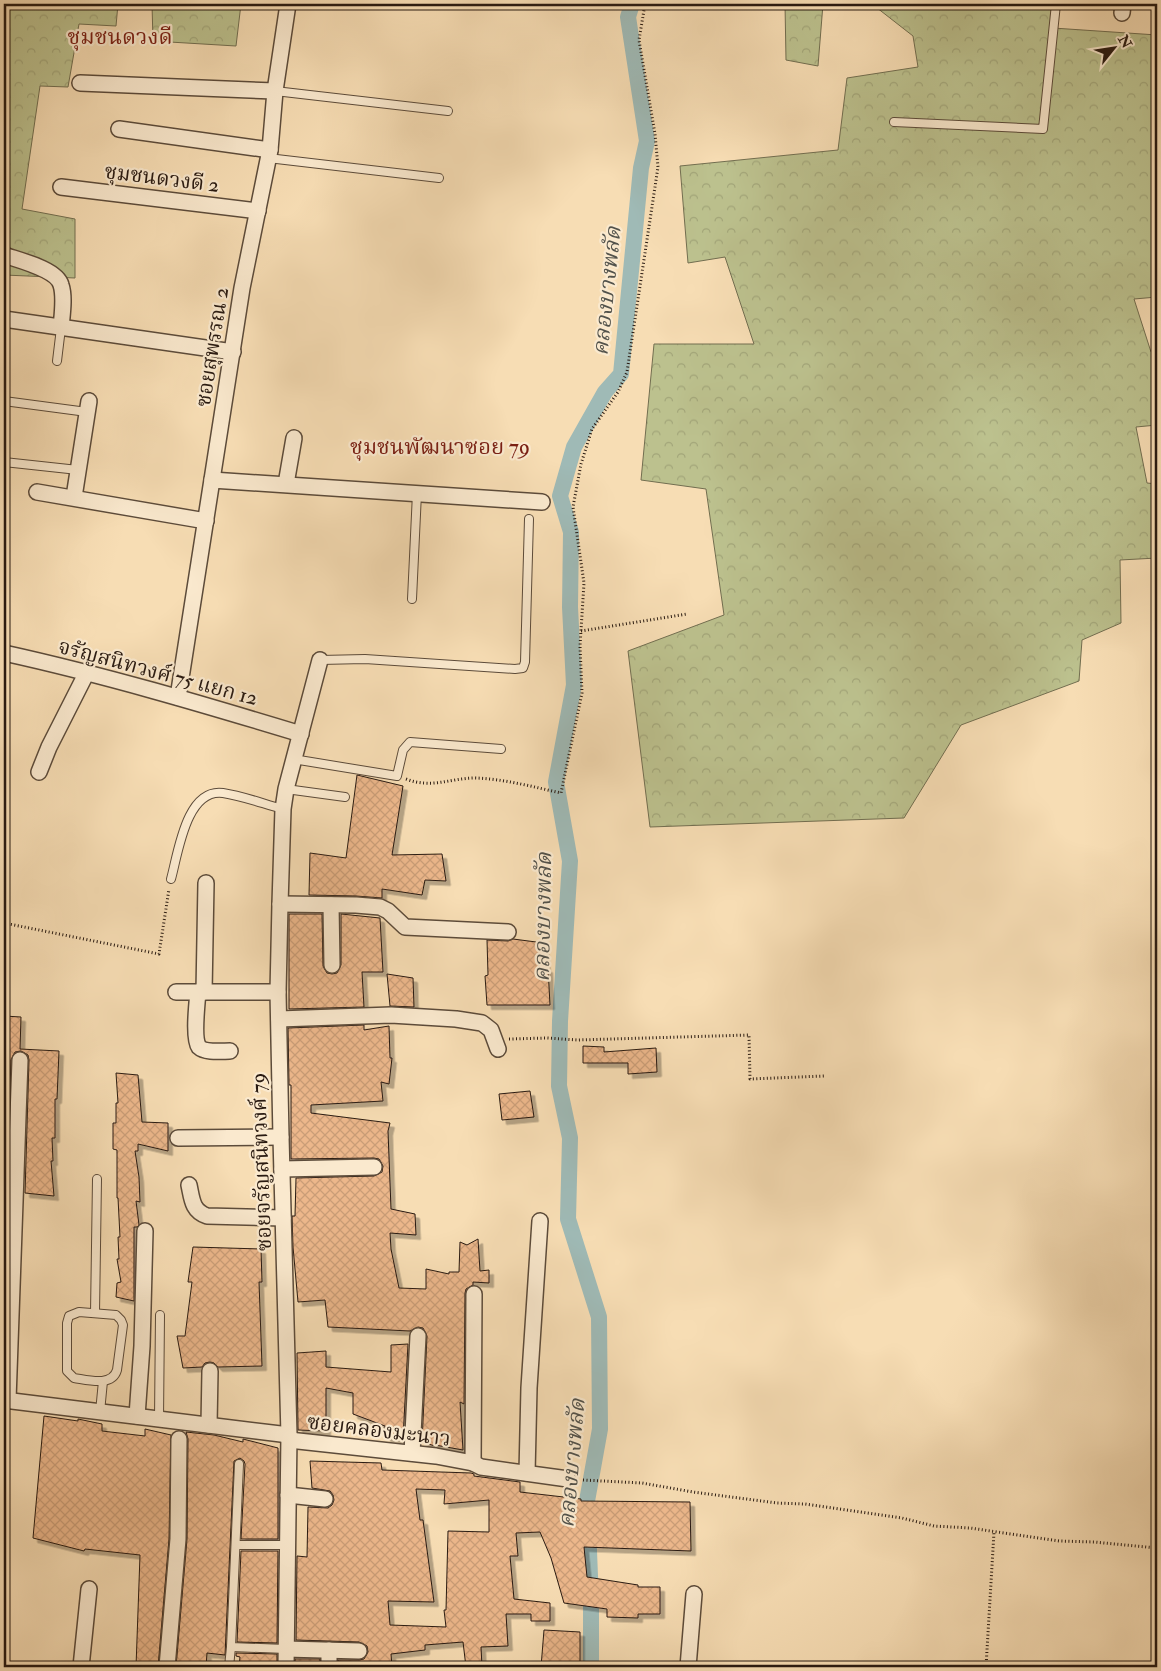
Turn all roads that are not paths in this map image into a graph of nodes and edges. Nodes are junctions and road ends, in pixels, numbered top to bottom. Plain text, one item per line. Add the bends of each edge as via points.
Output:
1 (288, 4) edge
2 (1056, 4) edge
3 (80, 83) dead end
4 (275, 91) junction
5 (448, 111) dead end
6 (894, 122) dead end
7 (119, 129) dead end
8 (269, 154) junction
9 (439, 178) dead end
10 (61, 187) dead end
11 (258, 211) junction
12 (4, 255) edge
13 (4, 318) edge
14 (61, 328) junction
15 (233, 352) junction
16 (57, 361) dead end
17 (4, 401) edge
18 (88, 406) joint
19 (294, 438) dead end
20 (4, 462) edge
21 (78, 470) junction
22 (212, 480) junction
23 (286, 484) junction
24 (37, 492) dead end
25 (417, 493) junction
26 (74, 497) junction
27 (542, 502) dead end
28 (529, 519) dead end
29 (206, 521) junction
30 (412, 599) dead end
31 (4, 653) edge
32 (320, 660) joint
33 (87, 672) junction
34 (178, 696) junction
35 (301, 734) junction
36 (502, 749) dead end
37 (293, 759) junction
38 (39, 772) dead end
39 (286, 789) junction
40 (345, 797) dead end
41 (283, 809) junction
42 (171, 879) road end
43 (206, 883) dead end
44 (280, 904) junction
45 (331, 905) junction
46 (508, 932) dead end
47 (332, 965) dead end
48 (176, 992) dead end
49 (201, 992) junction
50 (278, 992) junction
51 (279, 1019) junction
52 (496, 1044) road end
53 (230, 1051) dead end
54 (20, 1060) dead end
55 (281, 1137) junction
56 (178, 1138) dead end
57 (374, 1167) dead end
58 (282, 1169) junction
59 (98, 1179) dead end
60 (190, 1186) dead end
61 (283, 1218) junction
62 (540, 1221) dead end
63 (145, 1231) dead end
64 (8, 1252) edge
65 (474, 1294) dead end
66 (95, 1313) junction
67 (160, 1315) dead end
68 (418, 1336) dead end
69 (210, 1371) dead end
70 (103, 1381) junction
71 (6, 1400) edge
72 (100, 1412) junction
73 (137, 1416) junction
74 (159, 1419) junction
75 (209, 1425) junction
76 (289, 1438) junction
77 (179, 1439) dead end
78 (412, 1453) junction
79 (468, 1462) junction
80 (239, 1464) dead end
81 (527, 1473) junction
82 (575, 1479) road end
83 (288, 1495) junction
84 (326, 1499) dead end
85 (236, 1545) junction
86 (289, 1545) junction
87 (89, 1589) dead end
88 (694, 1594) dead end
89 (231, 1647) junction
90 (286, 1649) junction
91 (329, 1650) junction
92 (359, 1651) dead end
93 (82, 1667) edge
94 (167, 1667) edge
95 (229, 1667) edge
96 (286, 1667) edge
97 (329, 1667) edge
98 (688, 1667) edge

1 - 4 street, ซอยสุพรรณ 2
2 - 6 lane via 1043,130
3 - 4 street
4 - 5 lane
4 - 8 street, ซอยสุพรรณ 2
7 - 8 street
8 - 9 lane
8 - 11 street, ซอยสุพรรณ 2
10 - 11 street, ชุมชนดวงดี 2
11 - 15 street, ซอยสุพรรณ 2
12 - 14 street via 57,277 61,285
13 - 14 street
14 - 15 street
14 - 16 lane
15 - 22 street, ซอยสุพรรณ 2
17 - 18 lane
18 - 21 street
19 - 23 street
20 - 21 lane
21 - 26 street
22 - 23 street
22 - 29 street, ซอยสุพรรณ 2
23 - 25 street
24 - 26 street
25 - 27 street
25 - 30 lane
26 - 29 street
28 - 32 lane via 523,668 365,659
29 - 34 street, ซอยสุพรรณ 2
31 - 33 street, จรัญสนิทวงศ์ 75 แยก 12
32 - 35 street, ซอยจรัญสนิทวงศ์ 79
33 - 34 street, จรัญสนิทวงศ์ 75 แยก 12
33 - 38 street
34 - 35 street, จรัญสนิทวงศ์ 75 แยก 12
35 - 37 street, ซอยจรัญสนิทวงศ์ 79
36 - 37 lane via 410,742 403,750 397,776
37 - 39 street, ซอยจรัญสนิทวงศ์ 79
39 - 40 lane
39 - 41 street, ซอยจรัญสนิทวงศ์ 79
41 - 42 lane via 221,793 209,795 197,803 188,819
41 - 44 street, ซอยจรัญสนิทวงศ์ 79
43 - 49 street
44 - 45 street
44 - 50 street, ซอยจรัญสนิทวงศ์ 79
45 - 46 street via 380,907 405,927
45 - 47 street
48 - 49 street
49 - 50 street
49 - 53 street via 196,1039 199,1047
50 - 51 street, ซอยจรัญสนิทวงศ์ 79
51 - 52 street via 390,1014 456,1019 482,1023 491,1030
51 - 55 street, ซอยจรัญสนิทวงศ์ 79
54 - 64 street
55 - 56 street
55 - 58 street, ซอยจรัญสนิทวงศ์ 79
57 - 58 street
58 - 61 street, ซอยจรัญสนิทวงศ์ 79
59 - 66 lane
60 - 61 street via 194,1206 200,1214
61 - 76 street, ซอยจรัญสนิทวงศ์ 79
62 - 81 street
63 - 73 street
64 - 71 street
65 - 79 street
66 - 70 lane via 116,1316 123,1325 118,1370 115,1377
66 - 70 lane via 80,1312 69,1316 67,1371 74,1378
67 - 74 lane
68 - 78 street
69 - 75 street
70 - 72 lane
71 - 72 street, ซอยคลองมะนาว
72 - 73 street, ซอยคลองมะนาว
73 - 74 street, ซอยคลองมะนาว
74 - 75 street, ซอยคลองมะนาว
75 - 76 street, ซอยคลองมะนาว
76 - 78 street, ซอยคลองมะนาว
76 - 83 street, ซอยจรัญสนิทวงศ์ 79
77 - 94 street via 178,1539
78 - 79 street, ซอยคลองมะนาว
79 - 81 street, ซอยคลองมะนาว via 481,1467
80 - 85 lane
81 - 82 street, ซอยคลองมะนาว
83 - 84 street
83 - 86 street, ซอยจรัญสนิทวงศ์ 79
85 - 86 lane
85 - 89 lane
86 - 90 street, ซอยจรัญสนิทวงศ์ 79
87 - 93 street
88 - 98 street
89 - 90 lane
89 - 95 lane
90 - 91 street
90 - 96 street, ซอยจรัญสนิทวงศ์ 79
91 - 92 street
91 - 97 street

